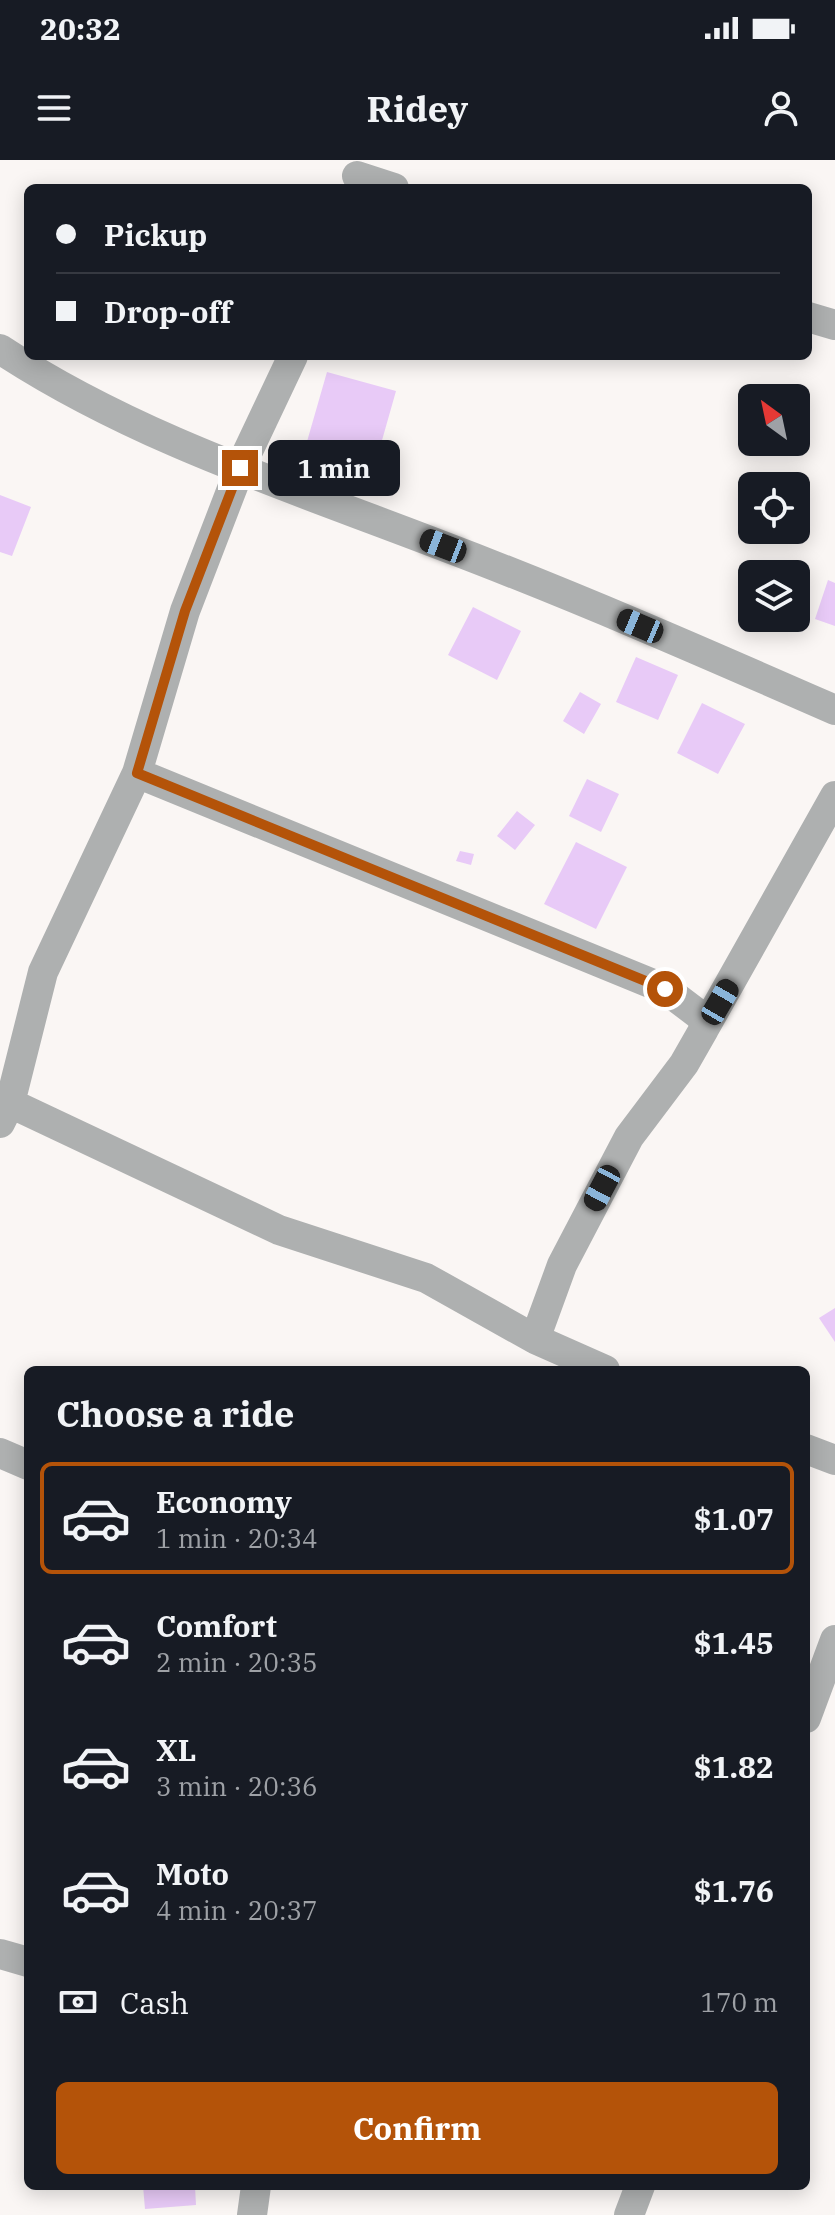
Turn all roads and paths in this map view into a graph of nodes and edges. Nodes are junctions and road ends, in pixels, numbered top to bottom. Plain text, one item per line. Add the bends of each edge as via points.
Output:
1 (357, 175) edge
2 (383, 184) edge
3 (812, 318) edge
4 (835, 325) edge
5 (0, 349) edge
6 (291, 360) edge
7 (240, 468) junction
8 (835, 710) edge
9 (137, 773) junction
10 (835, 796) edge
11 (704, 1029) junction
12 (3, 1117) edge
13 (535, 1339) junction
14 (596, 1366) edge
15 (810, 1451) edge
16 (0, 1453) edge
17 (835, 1460) edge
18 (24, 1463) edge
19 (835, 1640) edge
20 (810, 1707) edge
21 (0, 1954) edge
22 (24, 1961) edge
23 (255, 2190) edge
24 (638, 2190) edge
25 (252, 2215) edge
26 (629, 2215) edge

1 - 2 street
3 - 4 street
5 - 7 street via 128,421
6 - 7 street
7 - 8 street via 531,579
7 - 9 street via 185,611
9 - 11 street via 665,989 702,1017
9 - 12 street via 43,972
10 - 11 street
11 - 13 street via 629,1137 562,1265
12 - 13 street via 279,1230 426,1278
13 - 14 street
15 - 17 street
16 - 18 street
19 - 20 street
21 - 22 street
23 - 25 street
24 - 26 street

